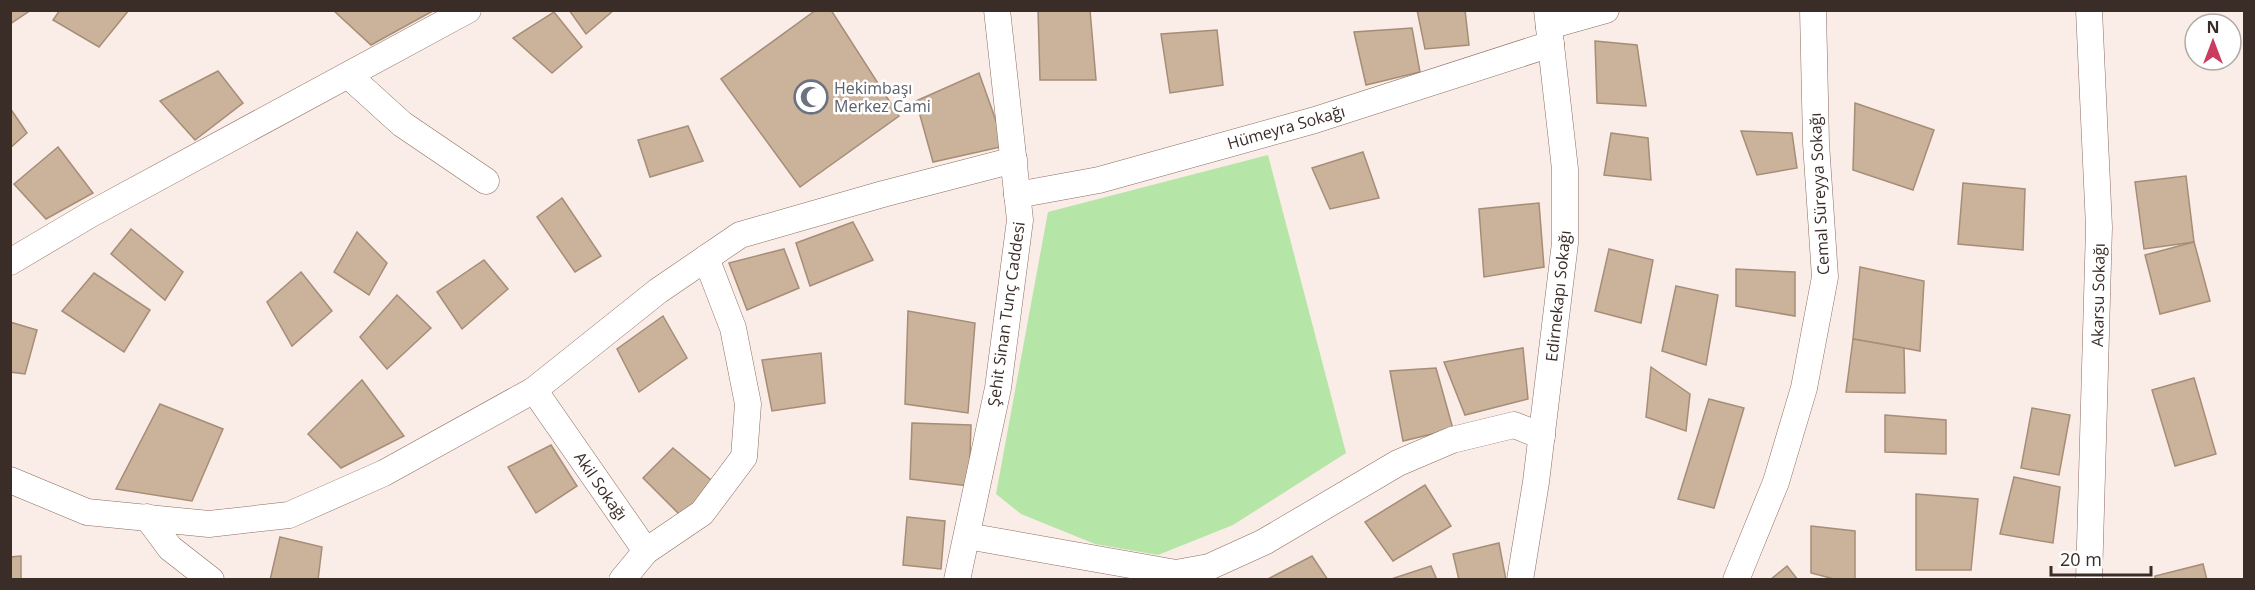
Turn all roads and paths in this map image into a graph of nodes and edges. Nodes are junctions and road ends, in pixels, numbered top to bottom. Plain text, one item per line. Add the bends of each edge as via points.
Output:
1 (468, 10) edge
2 (996, 10) edge
3 (1606, 10) edge
4 (1813, 10) edge
5 (2089, 10) edge
6 (1549, 27) edge
7 (349, 76) junction
8 (1014, 160) junction
9 (486, 181) dead end
10 (1017, 195) junction
11 (706, 258) junction
12 (10, 262) edge
13 (534, 390) junction
14 (1542, 436) junction
15 (10, 480) edge
16 (147, 517) junction
17 (967, 536) junction
18 (646, 551) junction
19 (207, 578) edge
20 (622, 579) edge
21 (957, 579) edge
22 (1520, 579) edge
23 (1736, 579) edge
24 (2089, 579) edge

1 - 7 street
2 - 8 street, Şehit Sinan Tunç Caddesi
3 - 6 street, Hümeyra Sokağı
4 - 23 street, Cemal Süreyya Sokağı via 1825,277 1804,388 1776,482
5 - 24 street, Akarsu Sokağı via 2099,227
6 - 10 street, Hümeyra Sokağı via 1315,120 1099,180
6 - 14 street, Edirnekapı Sokağı via 1565,169 1565,243
7 - 9 street via 402,124
7 - 12 street via 91,214
8 - 10 street, Şehit Sinan Tunç Caddesi
8 - 11 street via 740,234
10 - 17 street, Şehit Sinan Tunç Caddesi via 1020,220 998,388
11 - 13 street via 658,291
11 - 18 street via 733,328 748,404 744,457 702,513
13 - 16 street via 384,473 289,515 208,524
13 - 18 street, Akil Sokağı
14 - 17 street via 1515,425 1452,440 1398,463 1264,542 1209,567 1176,573
14 - 22 street, Edirnekapı Sokağı
15 - 16 street via 87,512
16 - 19 street via 170,548
17 - 21 street, Şehit Sinan Tunç Caddesi
18 - 20 street

